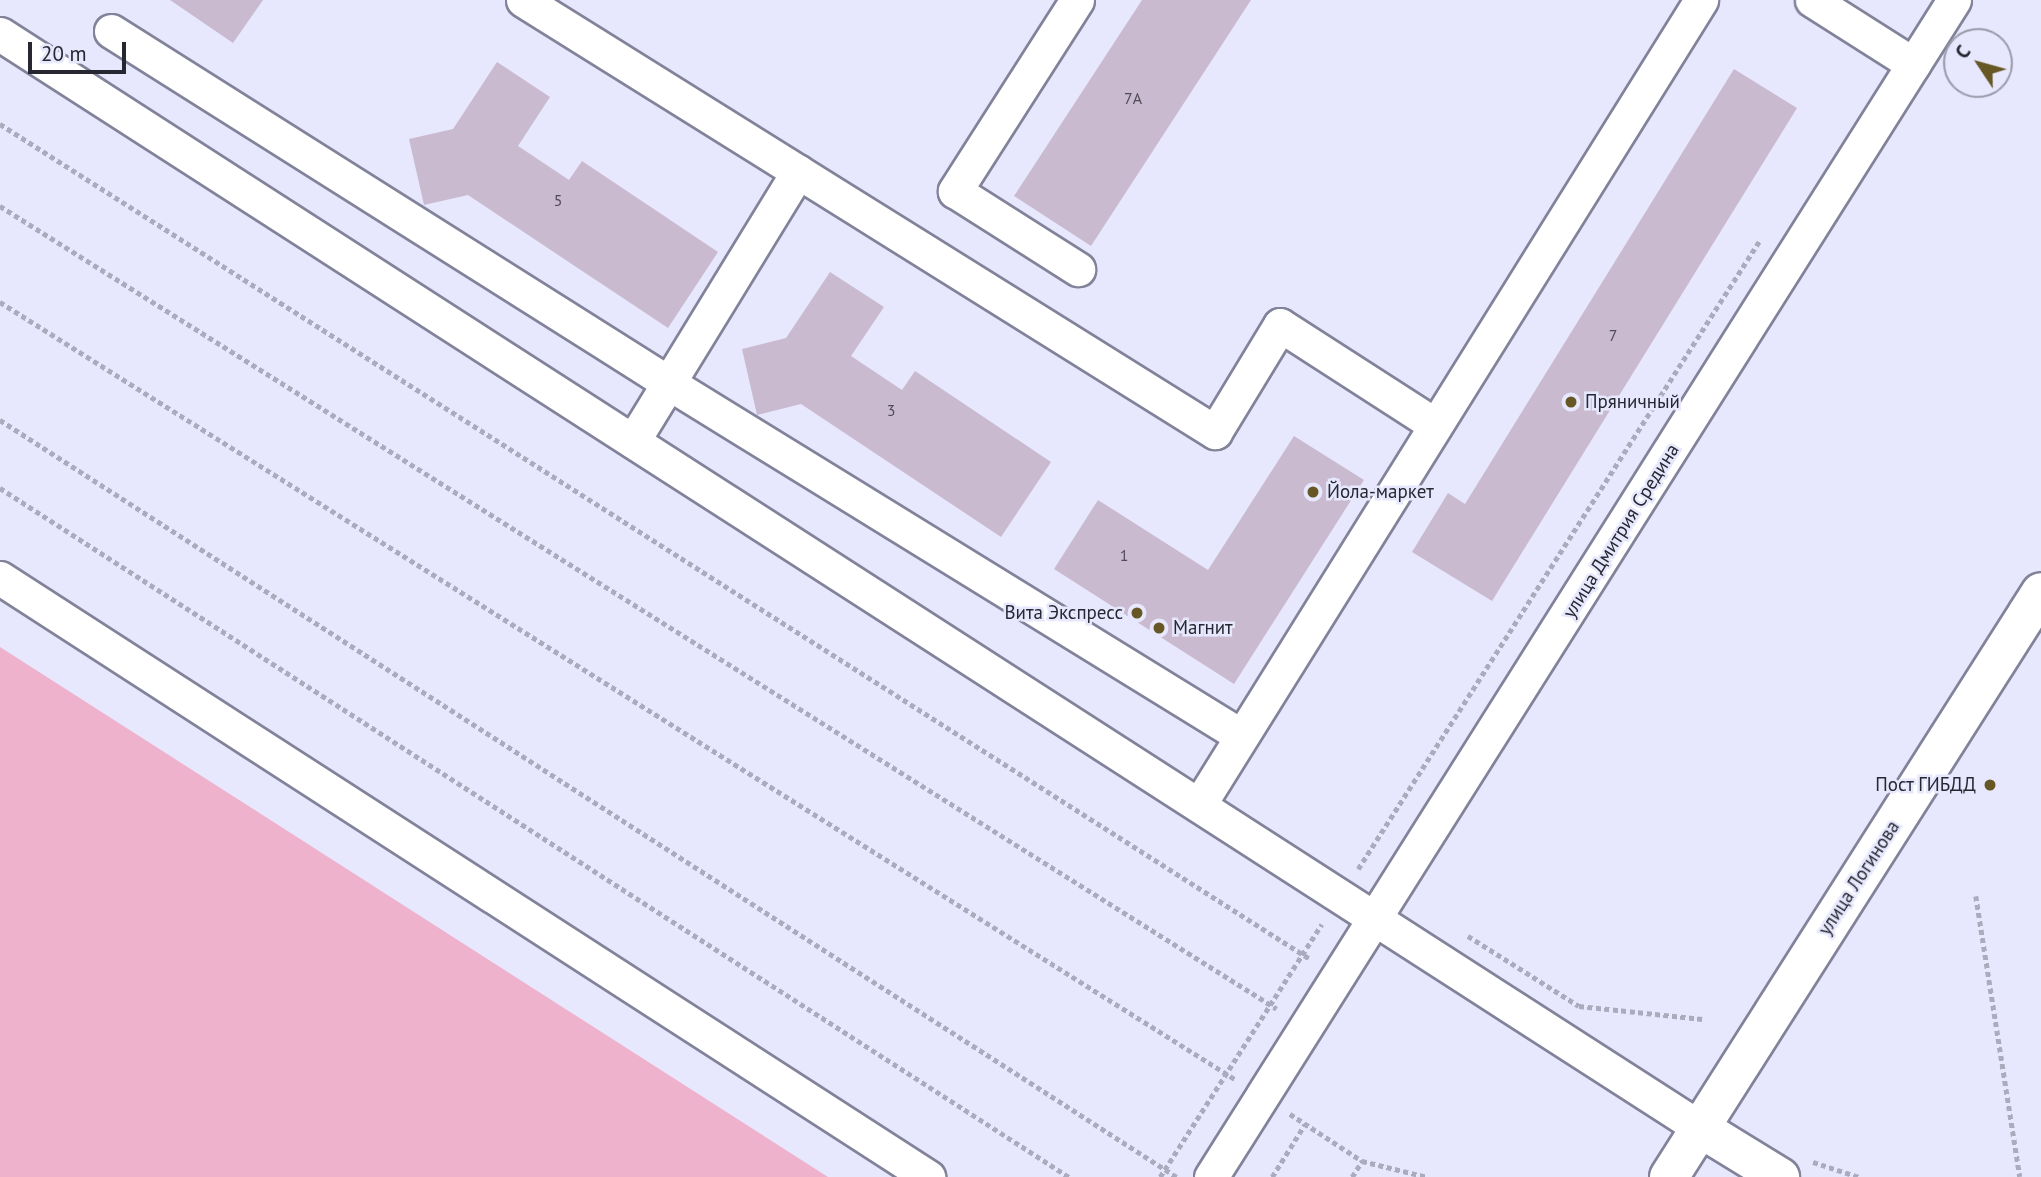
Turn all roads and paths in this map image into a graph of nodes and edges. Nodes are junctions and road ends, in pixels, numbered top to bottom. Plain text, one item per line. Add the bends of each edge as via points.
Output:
1 (1077, 0) edge
2 (1701, 0) edge
3 (1812, 0) edge
4 (1954, 0) edge
5 (543, 5) edge
6 (111, 31) dead end
7 (0, 34) edge
8 (1913, 64) junction
9 (0, 124) edge
10 (798, 172) junction
11 (0, 206) edge
12 (1764, 233) dead end
13 (1078, 269) dead end
14 (0, 302) edge
15 (667, 382) junction
16 (0, 420) edge
17 (1435, 425) junction
18 (633, 441) junction
19 (0, 488) edge
20 (0, 578) edge
21 (2041, 593) edge
22 (1240, 735) junction
23 (1199, 804) junction
24 (1359, 866) junction
25 (1396, 890) junction
26 (1340, 895) junction
27 (1976, 896) dead end
28 (1377, 919) junction
29 (1465, 934) dead end
30 (1303, 955) junction
31 (1340, 978) junction
32 (1271, 1005) junction
33 (1702, 1019) dead end
34 (1308, 1028) junction
35 (1226, 1073) junction
36 (1265, 1097) junction
37 (1305, 1124) junction
38 (1700, 1128) junction
39 (1362, 1161) junction
40 (1165, 1169) junction
41 (1796, 1170) edge
42 (928, 1177) edge
43 (1069, 1177) edge
44 (1160, 1177) edge
45 (1177, 1177) edge
46 (1211, 1177) edge
47 (1272, 1177) edge
48 (1352, 1177) edge
49 (1427, 1177) edge
50 (1669, 1177) edge
51 (1859, 1177) edge
52 (2020, 1177) edge

1 - 13 street via 955,191
2 - 17 street
3 - 8 street
4 - 8 street, улица Дмитрия Средина
5 - 10 street
6 - 15 street
7 - 18 street
8 - 25 street, улица Дмитрия Средина
9 - 30 path
10 - 15 street
10 - 17 street via 1215,432 1280,326
11 - 32 path
12 - 24 path
14 - 35 path
15 - 18 street
15 - 22 street
16 - 40 path
17 - 22 street
18 - 23 street
19 - 43 path
20 - 42 street
21 - 38 main road, улица Логинова
22 - 23 street
23 - 26 street
24 - 25 path
24 - 26 path
25 - 28 street, улица Дмитрия Средина
26 - 28 street
26 - 30 path
27 - 52 path
28 - 31 street, улица Дмитрия Средина
28 - 38 street
29 - 33 path via 1579,1006
30 - 31 path
30 - 32 path
31 - 34 street, улица Дмитрия Средина
32 - 34 path
32 - 35 path
34 - 36 street, улица Дмитрия Средина
35 - 36 path
35 - 40 path
36 - 37 path
36 - 46 street, улица Дмитрия Средина
37 - 39 path
37 - 47 path
38 - 41 main road
38 - 50 main road, улица Логинова
39 - 48 path
39 - 49 path
40 - 44 path
40 - 45 path
41 - 51 path

